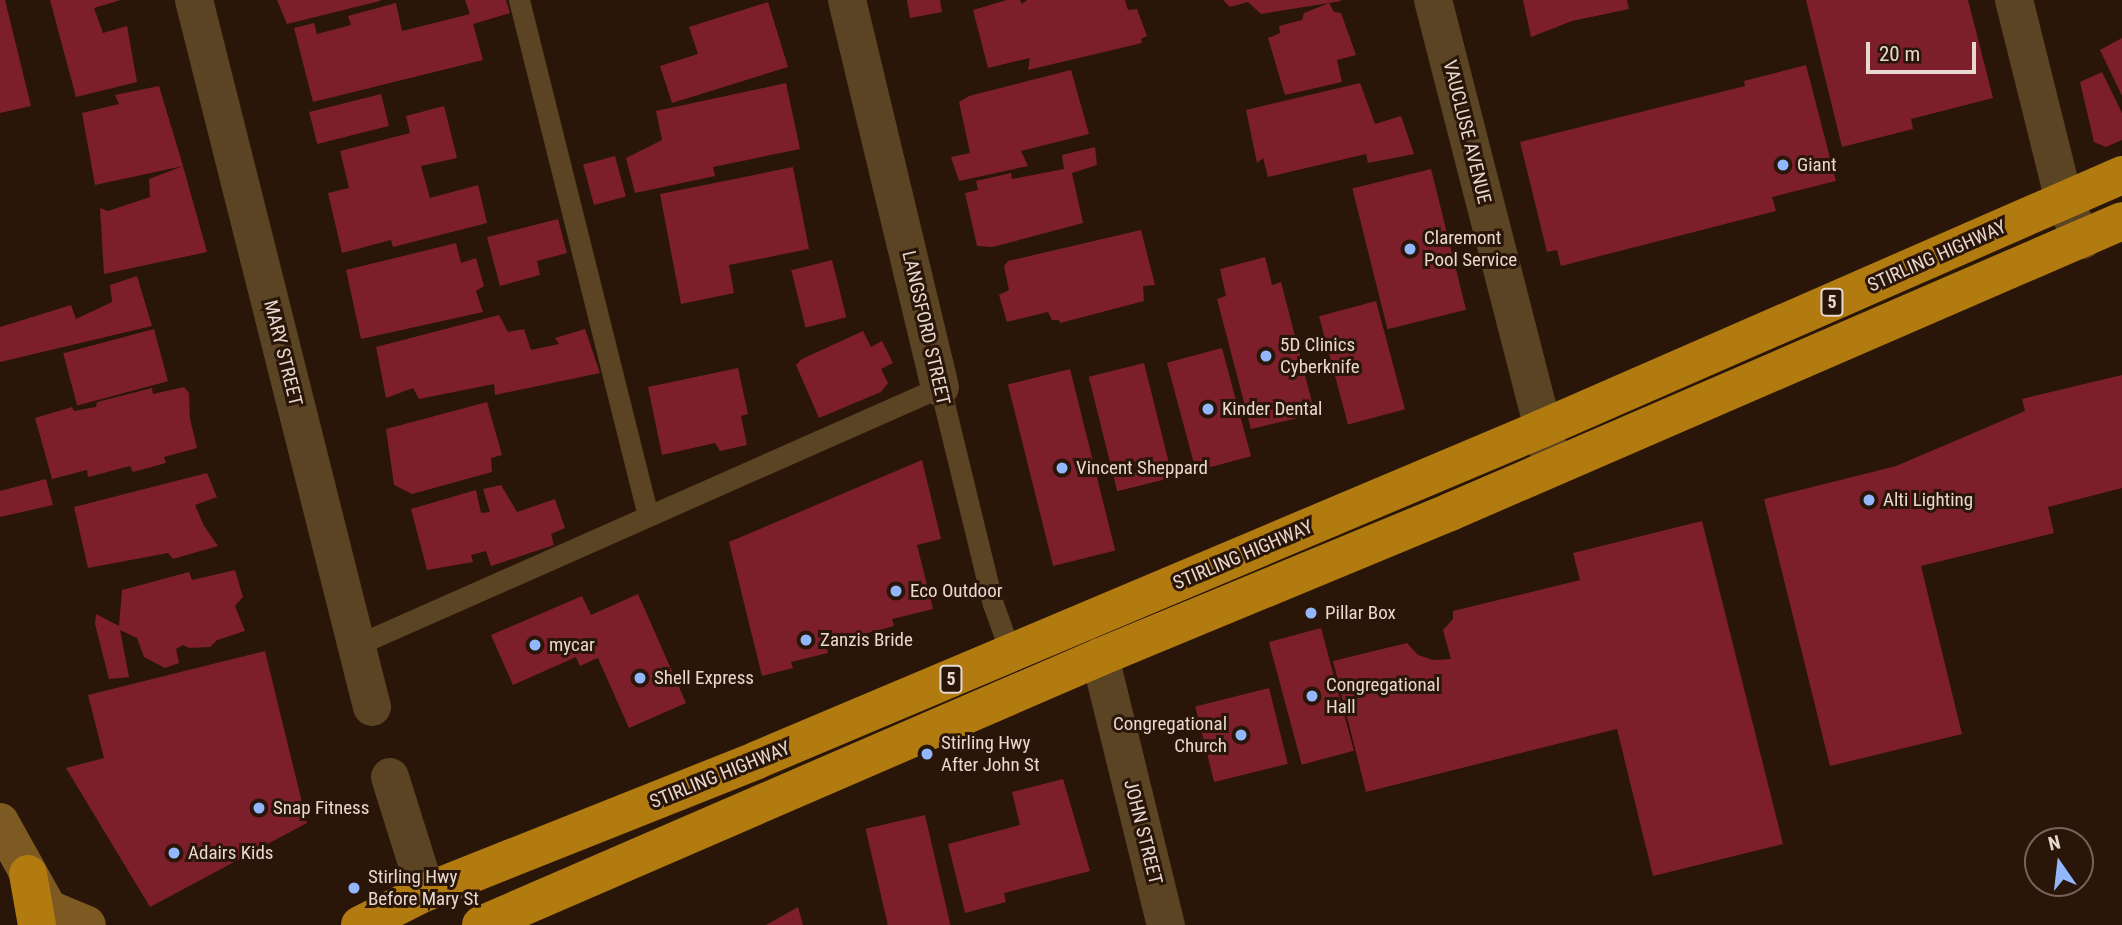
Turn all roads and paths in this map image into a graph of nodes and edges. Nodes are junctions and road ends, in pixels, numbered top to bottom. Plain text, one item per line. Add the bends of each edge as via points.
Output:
1 (194, 0) edge
2 (519, 0) edge
3 (847, 0) edge
4 (1433, 0) edge
5 (2014, 0) edge
6 (2122, 175) edge
7 (2064, 200) junction
8 (2122, 221) edge
9 (2082, 240) junction
10 (940, 387) junction
11 (1541, 429) junction
12 (1553, 467) junction
13 (648, 516) junction
14 (357, 645) junction
15 (1011, 654) junction
16 (1100, 657) junction
17 (372, 707) dead end
18 (390, 777) dead end
19 (0, 822) edge
20 (28, 874) joint
21 (426, 892) junction
22 (46, 920) edge
23 (87, 925) edge
24 (360, 925) edge
25 (481, 925) edge
26 (1166, 925) edge

1 - 14 street, MARY STREET
2 - 13 lane
3 - 10 street, LANGSFORD STREET
4 - 11 street, VAUCLUSE AVENUE
5 - 7 street
6 - 7 highway, STIRLING HIGHWAY / 5
7 - 9 street
7 - 11 highway, STIRLING HIGHWAY / 5
8 - 9 highway, STIRLING HIGHWAY / 5
9 - 12 highway, STIRLING HIGHWAY / 5
10 - 13 lane
10 - 15 lane, LANGSFORD STREET via 993,604
11 - 12 street, VAUCLUSE AVENUE
11 - 15 highway, STIRLING HIGHWAY / 5
12 - 16 highway, STIRLING HIGHWAY / 5
13 - 14 lane
14 - 17 street, MARY STREET
15 - 21 highway, STIRLING HIGHWAY / 5
16 - 25 highway, STIRLING HIGHWAY / 5
16 - 26 street, JOHN STREET
18 - 21 street
19 - 20 main road
20 - 22 highway
21 - 24 highway, STIRLING HIGHWAY / 5
22 - 23 main road

